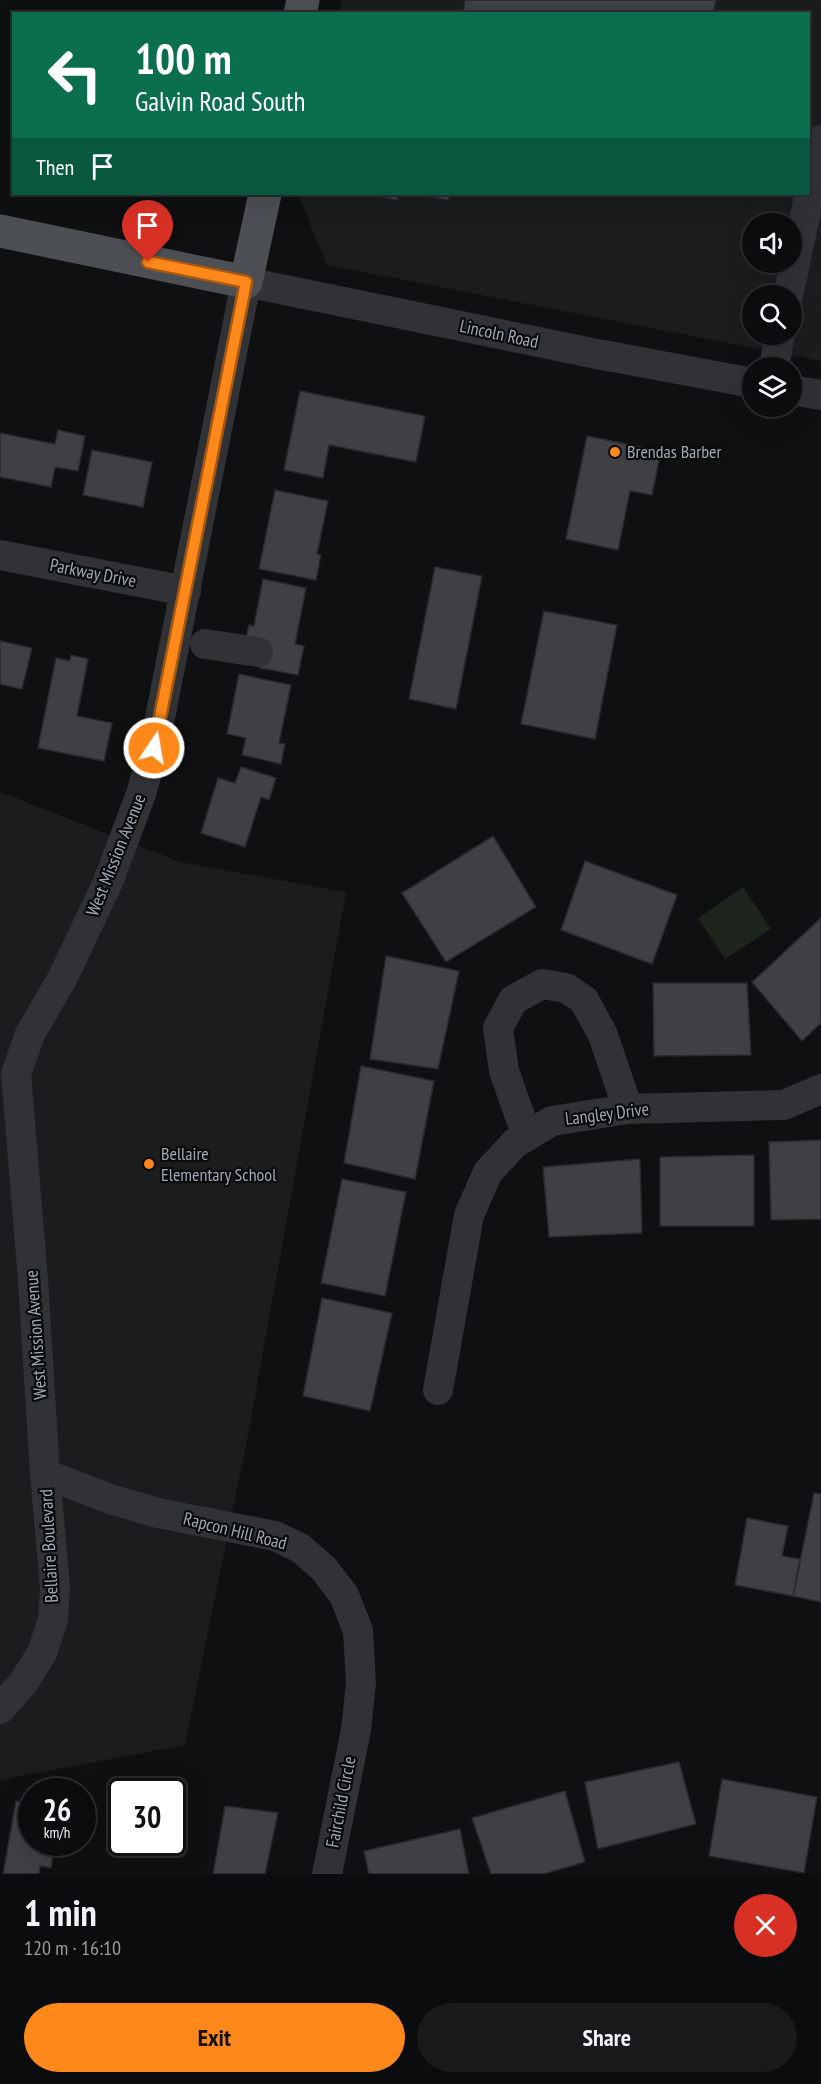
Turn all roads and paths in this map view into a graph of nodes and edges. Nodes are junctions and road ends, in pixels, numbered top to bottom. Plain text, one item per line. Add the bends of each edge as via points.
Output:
1 (821, 140) edge
2 (810, 192) edge
3 (265, 195) edge
4 (809, 195) edge
5 (0, 231) edge
6 (246, 282) junction
7 (790, 285) edge
8 (742, 381) edge
9 (802, 392) edge
10 (821, 395) edge
11 (0, 555) edge
12 (186, 591) junction
13 (205, 644) dead end
14 (258, 652) dead end
15 (821, 1089) edge
16 (628, 1109) junction
17 (527, 1136) junction
18 (438, 1390) dead end
19 (45, 1474) junction
20 (0, 1709) edge
21 (356, 1730) joint
22 (327, 1874) edge

1 - 2 street
3 - 6 main road, West Mission Avenue
4 - 7 street
5 - 6 main road
6 - 8 street, Lincoln Road
6 - 12 street, West Mission Avenue
9 - 10 street
11 - 12 street, Parkway Drive
12 - 19 street, West Mission Avenue via 154,748 126,836 62,979 30,1034 16,1074
13 - 14 street
15 - 16 street, Langley Drive via 784,1105
16 - 17 street, Langley Drive via 552,1121
16 - 17 street via 603,1035 584,1000 566,988 542,984 513,1000 498,1028 504,1071
17 - 18 street, Langley Drive via 488,1172 469,1215
19 - 20 street, Bellaire Boulevard via 55,1587 53,1619 42,1653
19 - 21 street, Rapcon Hill Road via 110,1499 274,1536 300,1548 323,1568 344,1595 357,1631 361,1683
21 - 22 street, Fairchild Circle

